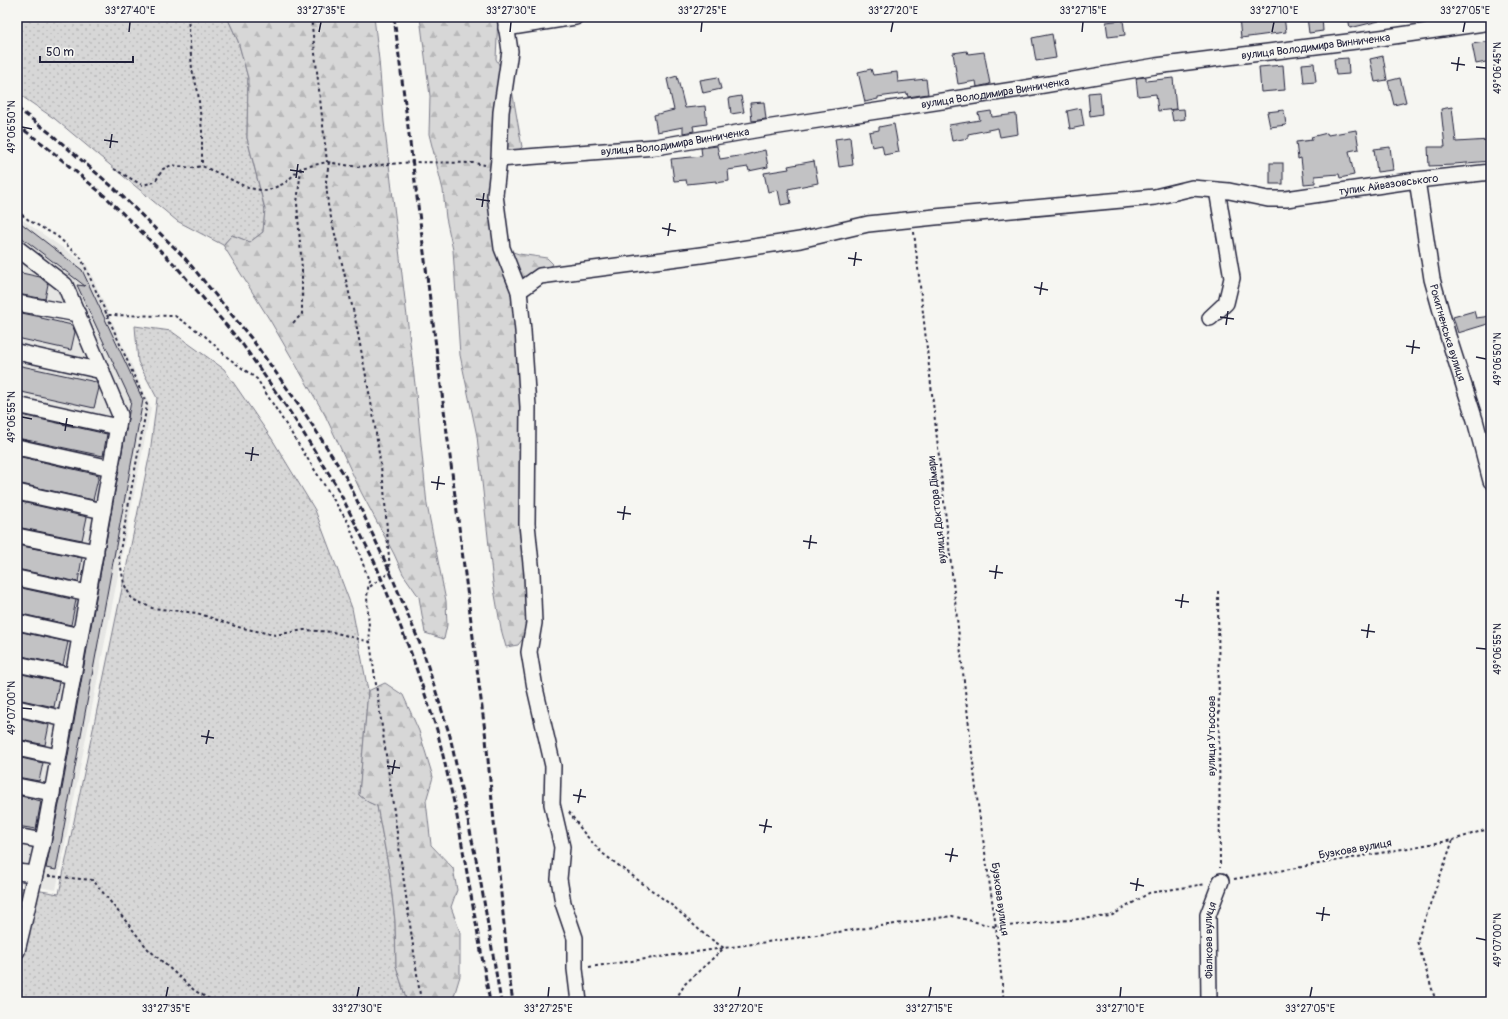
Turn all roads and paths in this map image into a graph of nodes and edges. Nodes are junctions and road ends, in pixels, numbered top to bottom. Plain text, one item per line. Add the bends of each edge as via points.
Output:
1 (188, 17) edge
2 (311, 17) edge
3 (575, 17) edge
4 (506, 22) edge
5 (1491, 22) edge
6 (328, 162) junction
7 (499, 163) junction
8 (202, 166) junction
9 (301, 168) junction
10 (114, 169) dead end
11 (1491, 172) edge
12 (1417, 180) junction
13 (1217, 190) junction
14 (17, 211) edge
15 (912, 219) junction
16 (17, 248) edge
17 (17, 262) edge
18 (41, 267) junction
19 (519, 291) junction
20 (17, 303) edge
21 (78, 314) junction
22 (106, 315) junction
23 (1210, 318) dead end
24 (294, 323) dead end
25 (17, 352) edge
26 (102, 370) junction
27 (17, 405) edge
28 (118, 427) junction
29 (17, 447) edge
30 (111, 468) junction
31 (1491, 481) edge
32 (17, 492) edge
33 (103, 512) junction
34 (17, 536) edge
35 (96, 552) junction
36 (17, 578) edge
37 (368, 588) junction
38 (1218, 591) dead end
39 (88, 593) junction
40 (17, 622) edge
41 (80, 636) junction
42 (370, 642) junction
43 (17, 664) edge
44 (73, 676) junction
45 (17, 708) edge
46 (65, 719) junction
47 (17, 748) edge
48 (58, 757) junction
49 (17, 786) edge
50 (52, 793) junction
51 (977, 798) joint
52 (566, 807) dead end
53 (1491, 828) edge
54 (17, 836) edge
55 (1453, 840) junction
56 (43, 841) junction
57 (17, 872) edge
58 (35, 874) junction
59 (1221, 881) junction
60 (996, 927) junction
61 (724, 948) junction
62 (17, 951) edge
63 (575, 969) junction
64 (215, 1002) edge
65 (420, 1002) edge
66 (579, 1002) edge
67 (674, 1002) edge
68 (1004, 1002) edge
69 (1209, 1002) edge
70 (1436, 1002) edge

1 - 8 path via 192,69 202,131
2 - 6 path
3 - 4 street
4 - 7 street via 510,51
5 - 7 street, вулиця Володимира Винниченка via 1156,66 656,147
6 - 7 path via 358,167 412,162
6 - 9 path
6 - 37 path via 328,206 355,318 384,488 390,572
7 - 19 street via 495,196 502,248
8 - 9 path via 248,188 268,191 286,183
8 - 10 path via 191,168 172,165 163,169 155,182 142,185
9 - 24 path via 297,203 302,269 302,314
11 - 12 street, тупик Айвазовського
12 - 13 street, тупик Айвазовського via 1286,199 1268,199 1230,190
12 - 31 street, Рокитненська вулиця via 1432,279
13 - 15 street, тупик Айвазовського via 1192,188 1155,197
13 - 23 street via 1232,278 1226,303
14 - 22 path via 57,236 80,258
15 - 19 street, тупик Айвазовського via 868,224 800,240 540,276
15 - 51 path, вулиця Доктора Дімари
16 - 18 street
17 - 18 street
18 - 21 street via 65,285
19 - 63 street via 528,407 527,524 534,623 529,652 553,766 552,804 562,847 559,879 575,938
20 - 21 street
21 - 26 street
22 - 37 path via 175,316 205,336 227,357 257,379 348,524 370,581
22 - 42 path via 147,405 119,556 124,584 132,599 152,608 197,613 238,627 275,634 304,630 333,632
25 - 26 street
26 - 28 street via 120,415
27 - 28 street
28 - 30 street
29 - 30 street
30 - 33 street
32 - 33 street
33 - 35 street
34 - 35 street
35 - 39 street
36 - 39 street
37 - 42 path
38 - 59 path, вулиця Утьосова
39 - 41 street
40 - 41 street
41 - 44 street
42 - 65 path
43 - 44 street
44 - 46 street
45 - 46 street
46 - 48 street
47 - 48 street
48 - 50 street
49 - 50 street
50 - 56 street
51 - 60 path, Бузкова вулиця
52 - 61 path via 602,853
53 - 55 path, Бузкова вулиця
54 - 56 street
55 - 59 path, Бузкова вулиця
55 - 70 path via 1417,941
56 - 58 street
57 - 58 street
58 - 62 street
58 - 64 path via 93,880 148,949 195,991
59 - 60 path, Бузкова вулиця via 1149,893 1111,916
59 - 69 street, Фіалкова вулиця via 1208,915
60 - 61 path, Бузкова вулиця via 952,916
60 - 68 path, Бузкова вулиця
61 - 63 path, Бузкова вулиця
61 - 67 path via 685,984
63 - 66 street

